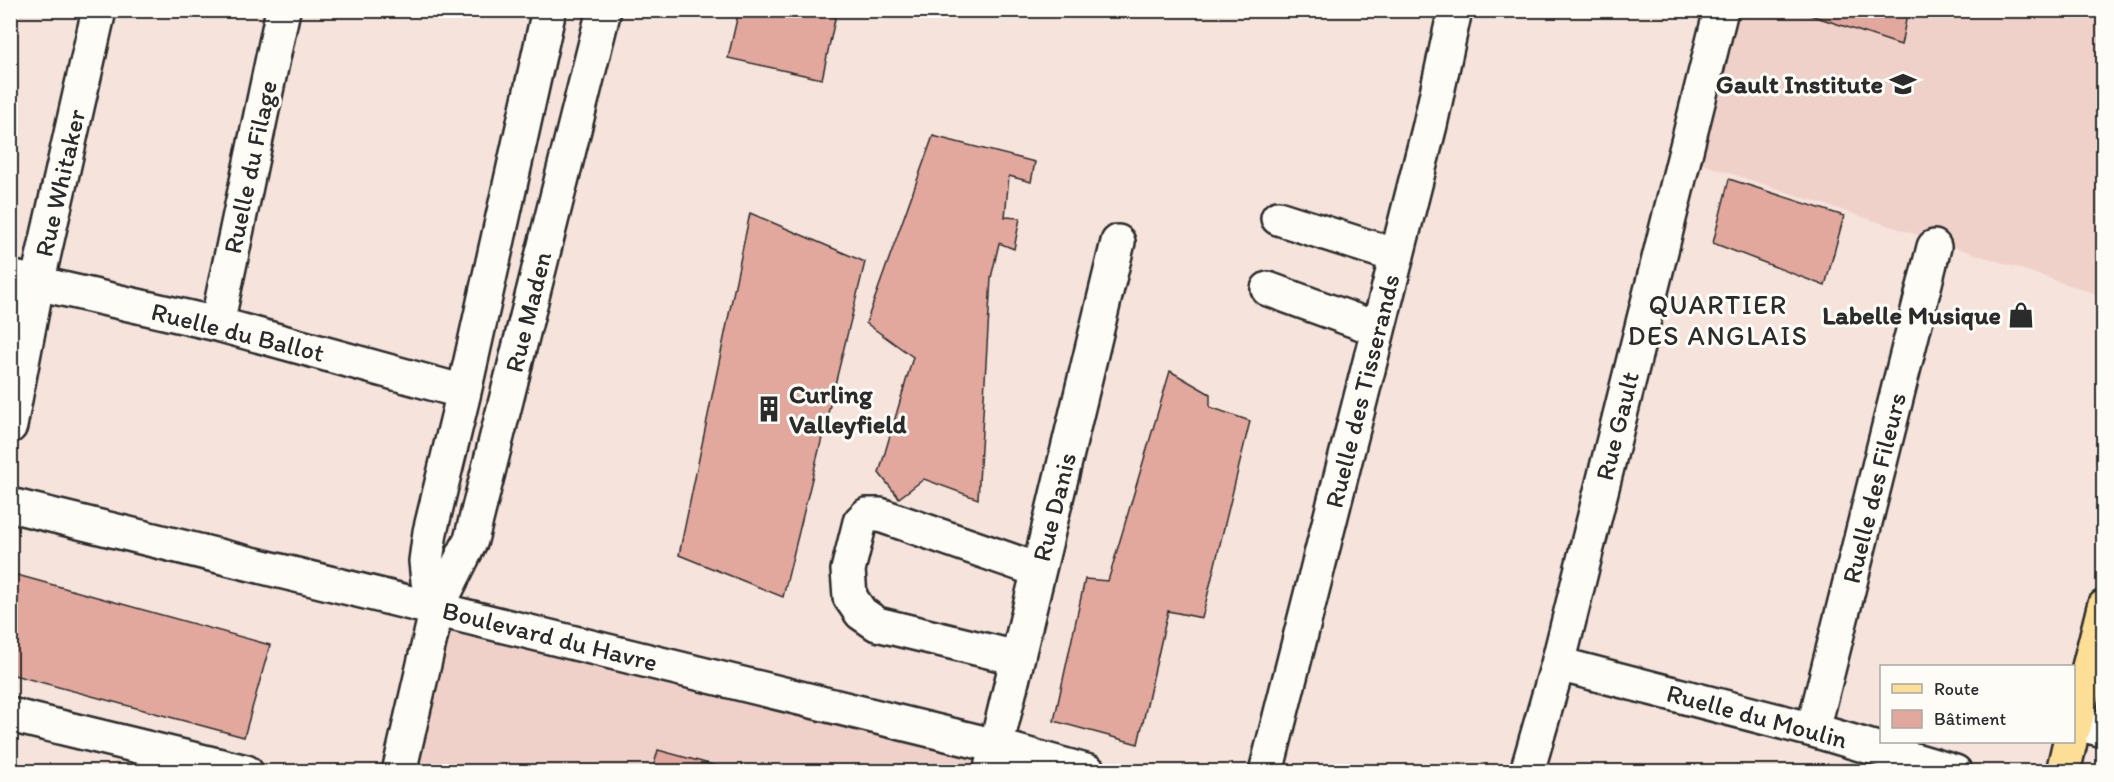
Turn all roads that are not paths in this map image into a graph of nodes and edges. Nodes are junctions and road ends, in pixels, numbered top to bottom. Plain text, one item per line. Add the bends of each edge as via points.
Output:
1 (99, 10) edge
2 (283, 10) edge
3 (549, 10) edge
4 (604, 10) edge
5 (1455, 10) edge
6 (1721, 10) edge
7 (1278, 218) dead end
8 (1118, 242) dead end
9 (1934, 247) dead end
10 (1397, 256) junction
11 (24, 280) edge
12 (1268, 289) dead end
13 (217, 324) junction
14 (1378, 330) junction
15 (464, 392) junction
16 (10, 426) edge
17 (10, 505) edge
18 (1038, 570) junction
19 (2103, 607) edge
20 (437, 609) junction
21 (1017, 658) junction
22 (1558, 664) junction
23 (10, 715) edge
24 (1813, 730) junction
25 (2080, 730) edge
26 (2075, 743) edge
27 (993, 759) edge
28 (246, 771) edge
29 (399, 771) edge
30 (1089, 771) edge
31 (1266, 771) edge
32 (1527, 771) edge
33 (1955, 771) edge
34 (2063, 771) edge

1 - 11 street, Rue Whitaker
2 - 13 street, Ruelle du Filage
3 - 15 street, Rue Maden
4 - 20 street, Rue Maden via 471,540
5 - 10 street, Ruelle des Tisserands
6 - 22 street, Rue Gault
7 - 10 street
8 - 18 street, Rue Danis
9 - 24 street, Ruelle des Fileurs
10 - 14 street, Ruelle des Tisserands
11 - 13 street, Ruelle du Ballot
11 - 16 street, Rue Whitaker
12 - 14 street
13 - 15 street, Ruelle du Ballot
14 - 31 street, Ruelle des Tisserands
15 - 20 street, Rue Maden via 426,561
17 - 20 street, Boulevard du Havre
18 - 21 street, Rue Danis
18 - 21 street via 880,515 867,515 860,522 848,570 850,597 861,613 877,624
19 - 25 main road
20 - 27 street, Boulevard du Havre
20 - 29 street, Rue Maden
21 - 27 street, Rue Danis
22 - 24 street, Ruelle du Moulin
22 - 32 street, Rue Gault
23 - 28 street
24 - 33 street, Ruelle du Moulin
26 - 34 main road
27 - 30 street, Boulevard du Havre

